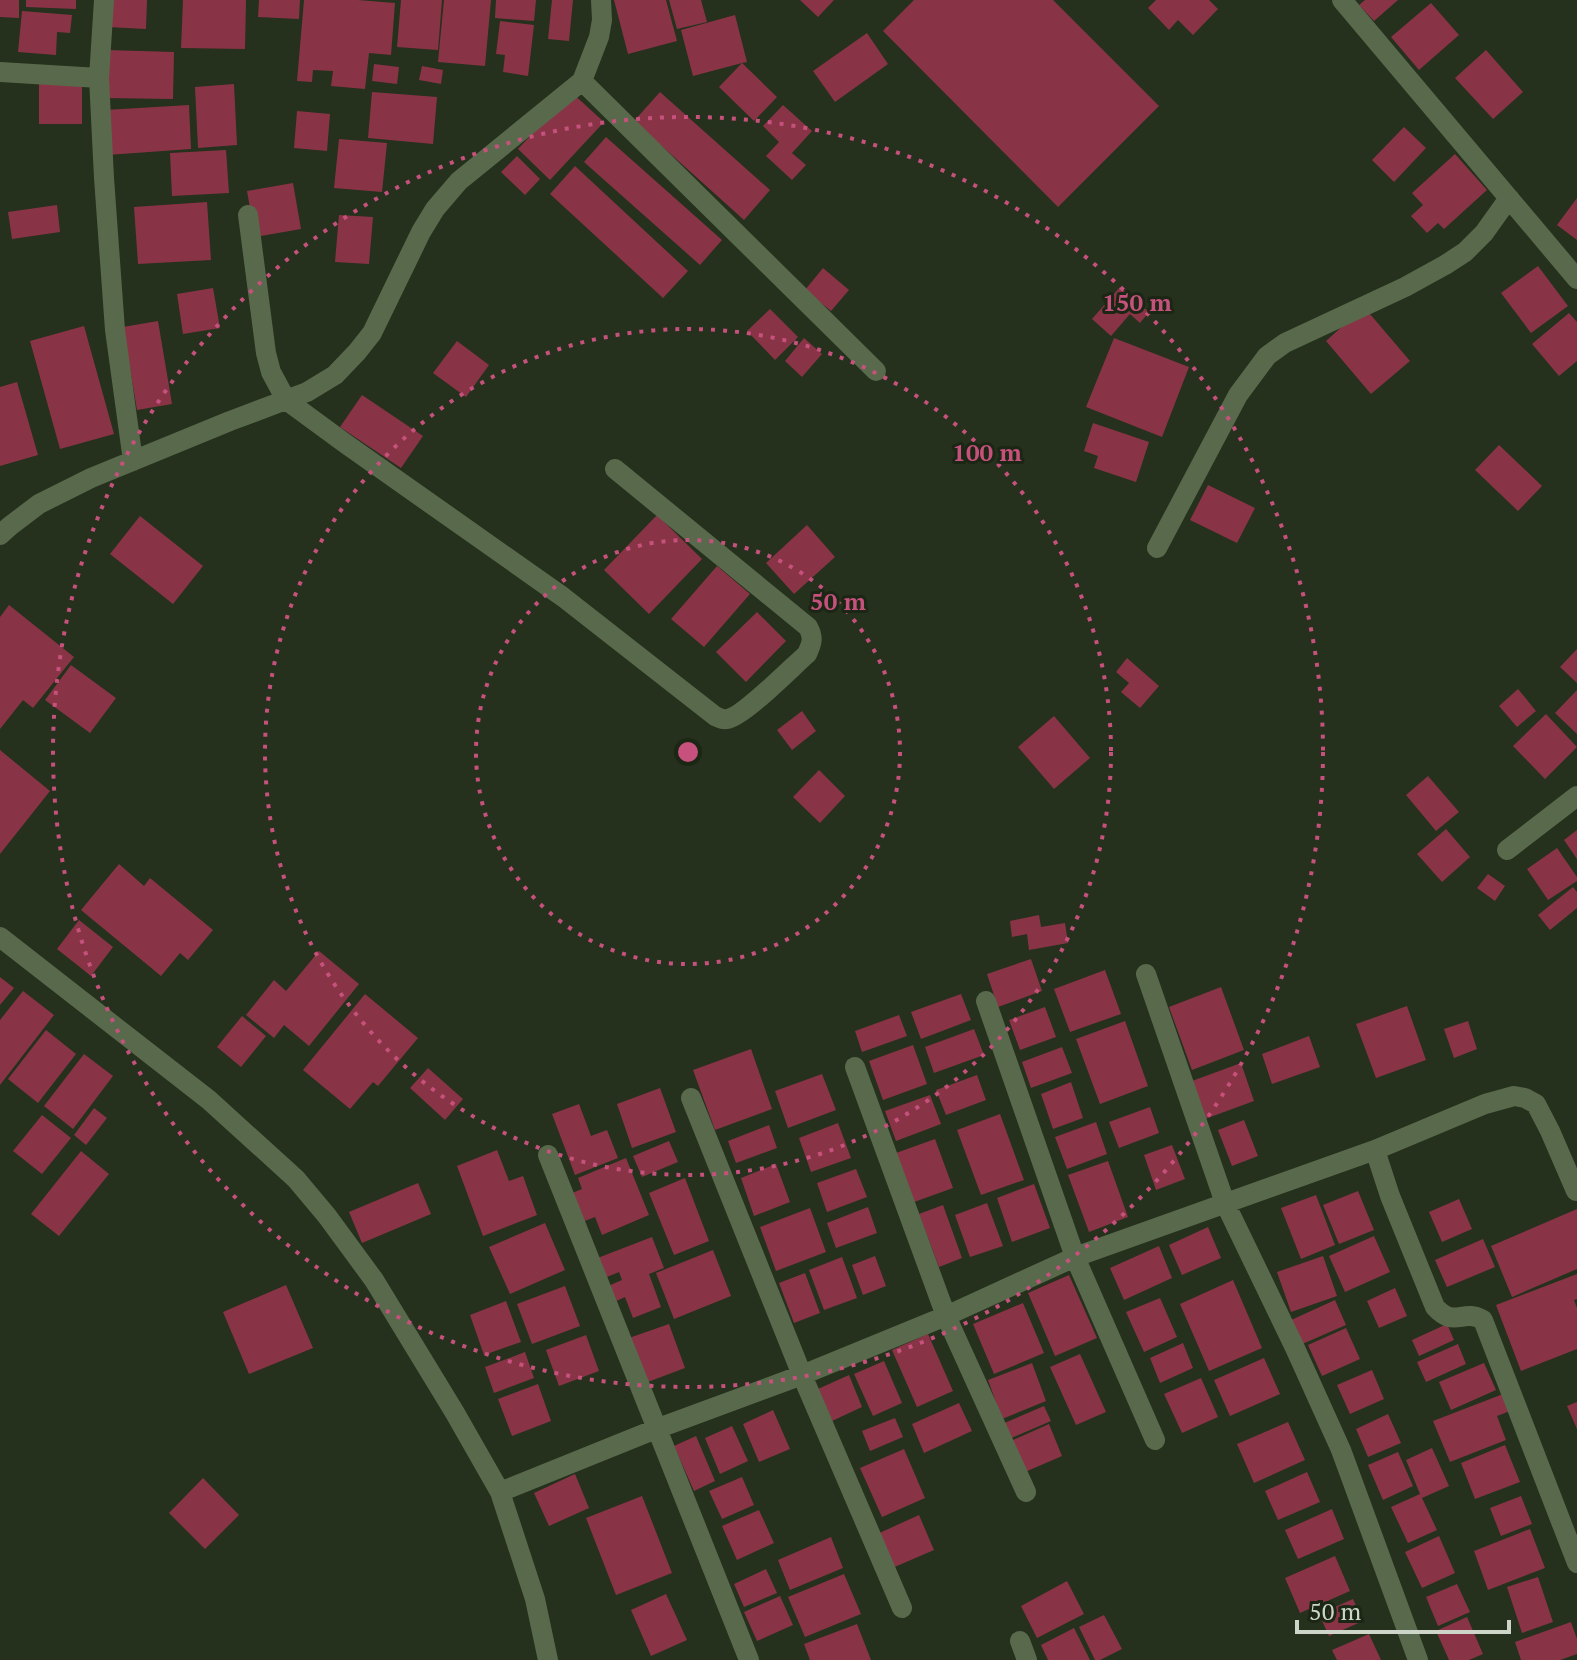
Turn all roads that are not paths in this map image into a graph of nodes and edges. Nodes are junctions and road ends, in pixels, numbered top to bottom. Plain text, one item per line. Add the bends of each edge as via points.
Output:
1 (104, 0) edge
2 (601, 0) edge
3 (1342, 0) edge
4 (0, 72) edge
5 (99, 78) junction
6 (582, 81) junction
7 (1509, 198) junction
8 (248, 215) dead end
9 (1577, 279) edge
10 (876, 371) dead end
11 (286, 400) junction
12 (133, 461) junction
13 (615, 469) dead end
14 (0, 535) edge
15 (1157, 548) dead end
16 (1577, 796) edge
17 (1507, 850) dead end
18 (0, 937) edge
19 (1146, 974) dead end
20 (986, 1001) dead end
21 (855, 1067) dead end
22 (691, 1098) dead end
23 (1375, 1150) junction
24 (548, 1155) dead end
25 (1576, 1191) edge
26 (1225, 1203) junction
27 (1075, 1257) junction
28 (946, 1316) junction
29 (802, 1375) junction
30 (656, 1429) junction
31 (1155, 1440) dead end
32 (500, 1492) junction
33 (1026, 1492) dead end
34 (1577, 1563) edge
35 (902, 1608) dead end
36 (548, 1660) edge
37 (749, 1660) edge
38 (1418, 1660) edge

1 - 5 street
2 - 6 street via 599,37
3 - 7 street
4 - 5 street
5 - 12 street via 115,330
6 - 10 street
6 - 11 street via 459,181 421,232 372,333 357,352 335,375
7 - 9 street
7 - 15 street via 1465,252 1267,356 1238,395
8 - 11 street via 266,353
11 - 12 street
11 - 13 street via 563,597 715,716 730,720 807,654 812,635
12 - 14 street via 39,504
16 - 17 street
18 - 32 street via 209,1100 296,1179 374,1280
19 - 26 street
20 - 27 street
21 - 28 street
22 - 29 street
23 - 25 street via 1485,1104 1525,1098 1536,1104
23 - 26 street
23 - 34 street via 1435,1307 1446,1317 1483,1320
24 - 30 street
26 - 27 street
26 - 38 street via 1341,1450
27 - 28 street
27 - 31 street
28 - 29 street
28 - 33 street
29 - 30 street
29 - 35 street
30 - 32 street
30 - 37 street
32 - 36 street via 535,1599

